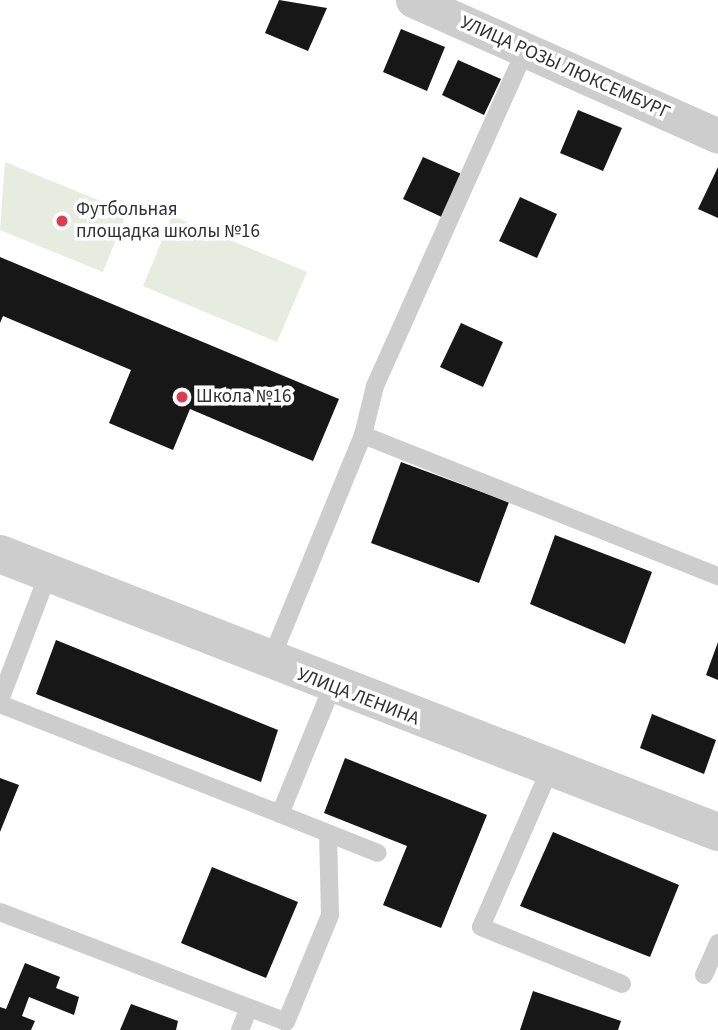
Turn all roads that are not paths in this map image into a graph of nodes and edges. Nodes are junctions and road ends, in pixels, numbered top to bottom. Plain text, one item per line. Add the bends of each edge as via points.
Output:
1 (413, 0) edge
2 (525, 51) junction
3 (718, 136) edge
4 (363, 435) junction
5 (0, 554) edge
6 (48, 574) junction
7 (718, 576) edge
8 (269, 664) junction
9 (332, 687) junction
10 (0, 702) edge
11 (550, 769) junction
12 (280, 814) junction
13 (718, 832) edge
14 (328, 834) junction
15 (378, 853) dead end
16 (0, 912) edge
17 (718, 943) edge
18 (704, 975) dead end
19 (622, 984) dead end
20 (249, 1008) junction
21 (240, 1030) edge

1 - 2 street, УЛИЦА РОЗЫ ЛЮКСЕМБУРГ
2 - 3 street, УЛИЦА РОЗЫ ЛЮКСЕМБУРГ
2 - 4 lane via 376,386
4 - 7 lane
4 - 8 lane
5 - 6 street, УЛИЦА ЛЕНИНА
6 - 8 street, УЛИЦА ЛЕНИНА
6 - 10 lane
8 - 9 street, УЛИЦА ЛЕНИНА
9 - 11 street, УЛИЦА ЛЕНИНА
9 - 12 lane
10 - 12 lane
11 - 13 street, УЛИЦА ЛЕНИНА
11 - 19 lane via 481,927
12 - 14 lane
14 - 15 lane
14 - 20 lane via 330,915 286,1022
16 - 20 lane
17 - 18 lane
20 - 21 lane

